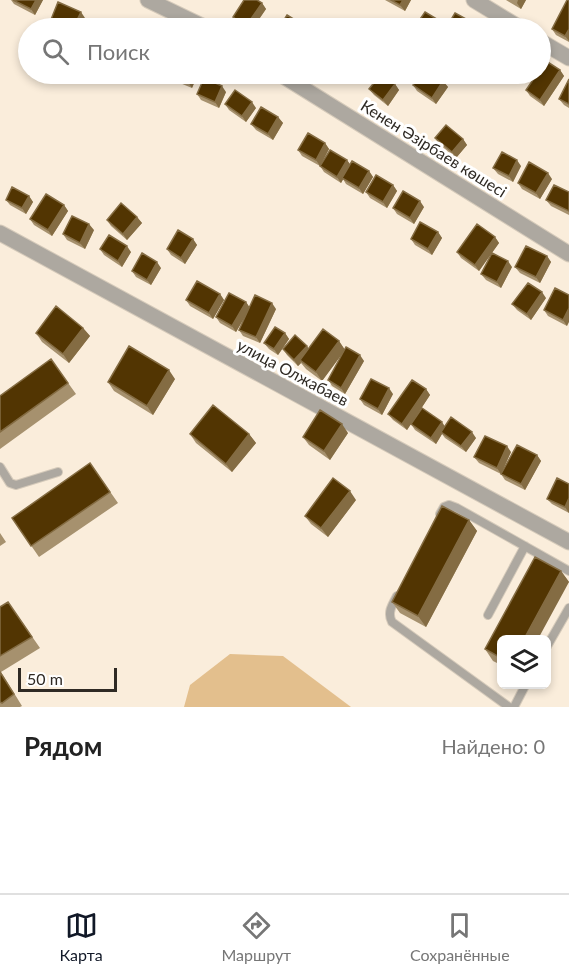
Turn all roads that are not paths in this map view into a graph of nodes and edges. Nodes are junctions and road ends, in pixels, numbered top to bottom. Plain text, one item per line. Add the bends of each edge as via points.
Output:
1 (148, 0) edge
2 (474, 0) edge
3 (185, 18) edge
4 (504, 18) edge
5 (551, 47) edge
6 (569, 58) edge
7 (296, 84) edge
8 (0, 233) edge
9 (569, 254) edge
10 (0, 467) edge
11 (58, 472) dead end
12 (439, 517) edge
13 (569, 542) edge
14 (525, 546) junction
15 (569, 571) edge
16 (402, 587) edge
17 (569, 608) edge
18 (489, 615) dead end
19 (551, 639) edge
20 (523, 689) edge
21 (509, 707) edge
22 (514, 707) edge

1 - 3 street
2 - 4 street
5 - 6 street
7 - 9 street, Кенен Әзірбаев көшесі
8 - 13 street, улица Олжабаев
10 - 11 lane via 10,483 16,485
12 - 14 lane via 449,505
14 - 15 lane
14 - 18 lane
16 - 21 lane via 391,607 392,622
17 - 19 lane
20 - 22 lane

